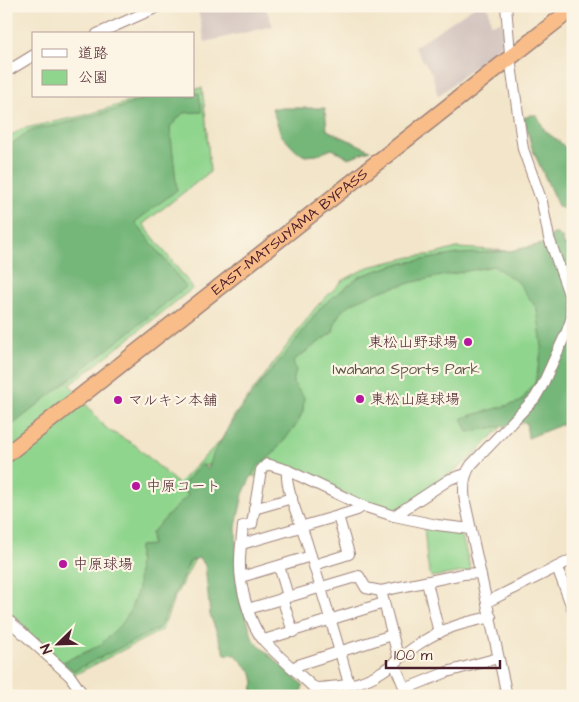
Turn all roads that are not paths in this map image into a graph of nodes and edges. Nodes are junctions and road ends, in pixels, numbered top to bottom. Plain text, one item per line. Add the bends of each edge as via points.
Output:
1 (160, 6) edge
2 (506, 6) edge
3 (563, 6) edge
4 (573, 8) edge
5 (102, 32) edge
6 (510, 52) junction
7 (32, 56) edge
8 (6, 72) edge
9 (6, 443) edge
10 (6, 455) edge
11 (287, 470) junction
12 (466, 474) junction
13 (292, 498) junction
14 (362, 506) junction
15 (254, 509) junction
16 (338, 516) junction
17 (394, 516) junction
18 (302, 526) junction
19 (471, 529) junction
20 (242, 544) junction
21 (573, 559) edge
22 (312, 561) junction
23 (279, 566) junction
24 (557, 567) junction
25 (480, 573) junction
26 (241, 577) junction
27 (427, 582) junction
28 (321, 588) junction
29 (381, 591) junction
30 (285, 597) junction
31 (487, 602) junction
32 (384, 603) junction
33 (248, 609) junction
34 (573, 610) edge
35 (491, 617) junction
36 (6, 618) edge
37 (330, 620) junction
38 (293, 632) junction
39 (439, 633) junction
40 (392, 635) junction
41 (264, 640) junction
42 (340, 651) junction
43 (498, 658) junction
44 (396, 661) junction
45 (293, 668) junction
46 (349, 684) junction
47 (84, 696) edge
48 (508, 696) edge

1 - 5 street
2 - 6 street
3 - 6 highway, EAST-MATSUYAMA BYPASS
4 - 6 highway, EAST-MATSUYAMA BYPASS
6 - 9 highway, EAST-MATSUYAMA BYPASS
6 - 10 highway, EAST-MATSUYAMA BYPASS
6 - 12 street via 523,149 571,300 572,317 535,398
7 - 8 street
11 - 13 street
11 - 14 street
11 - 15 street via 267,464 261,470
12 - 17 street via 450,479
12 - 19 street via 464,494
13 - 15 street
13 - 18 street
14 - 16 street
14 - 17 street
15 - 20 street via 252,524 243,526
16 - 18 street
16 - 22 street via 349,554
17 - 19 street
18 - 20 street
18 - 22 street
19 - 25 street
20 - 26 street
21 - 24 street
22 - 23 street
22 - 28 street
23 - 26 street
23 - 30 street
24 - 31 street
24 - 34 street
25 - 27 street
25 - 31 street
26 - 33 street
27 - 29 street
27 - 39 street
28 - 29 street via 359,576 366,588
28 - 30 street
28 - 37 street
29 - 32 street
30 - 33 street
30 - 38 street
31 - 35 street
32 - 37 street
32 - 40 street
33 - 41 street
35 - 39 street
35 - 43 street
36 - 47 street via 70,676
37 - 38 street
37 - 42 street
38 - 41 street
39 - 44 street
40 - 42 street
40 - 44 street
41 - 45 street
42 - 45 street
42 - 46 street
43 - 44 street via 447,672 405,689
43 - 48 street
44 - 46 street via 361,682
45 - 46 street via 318,688

